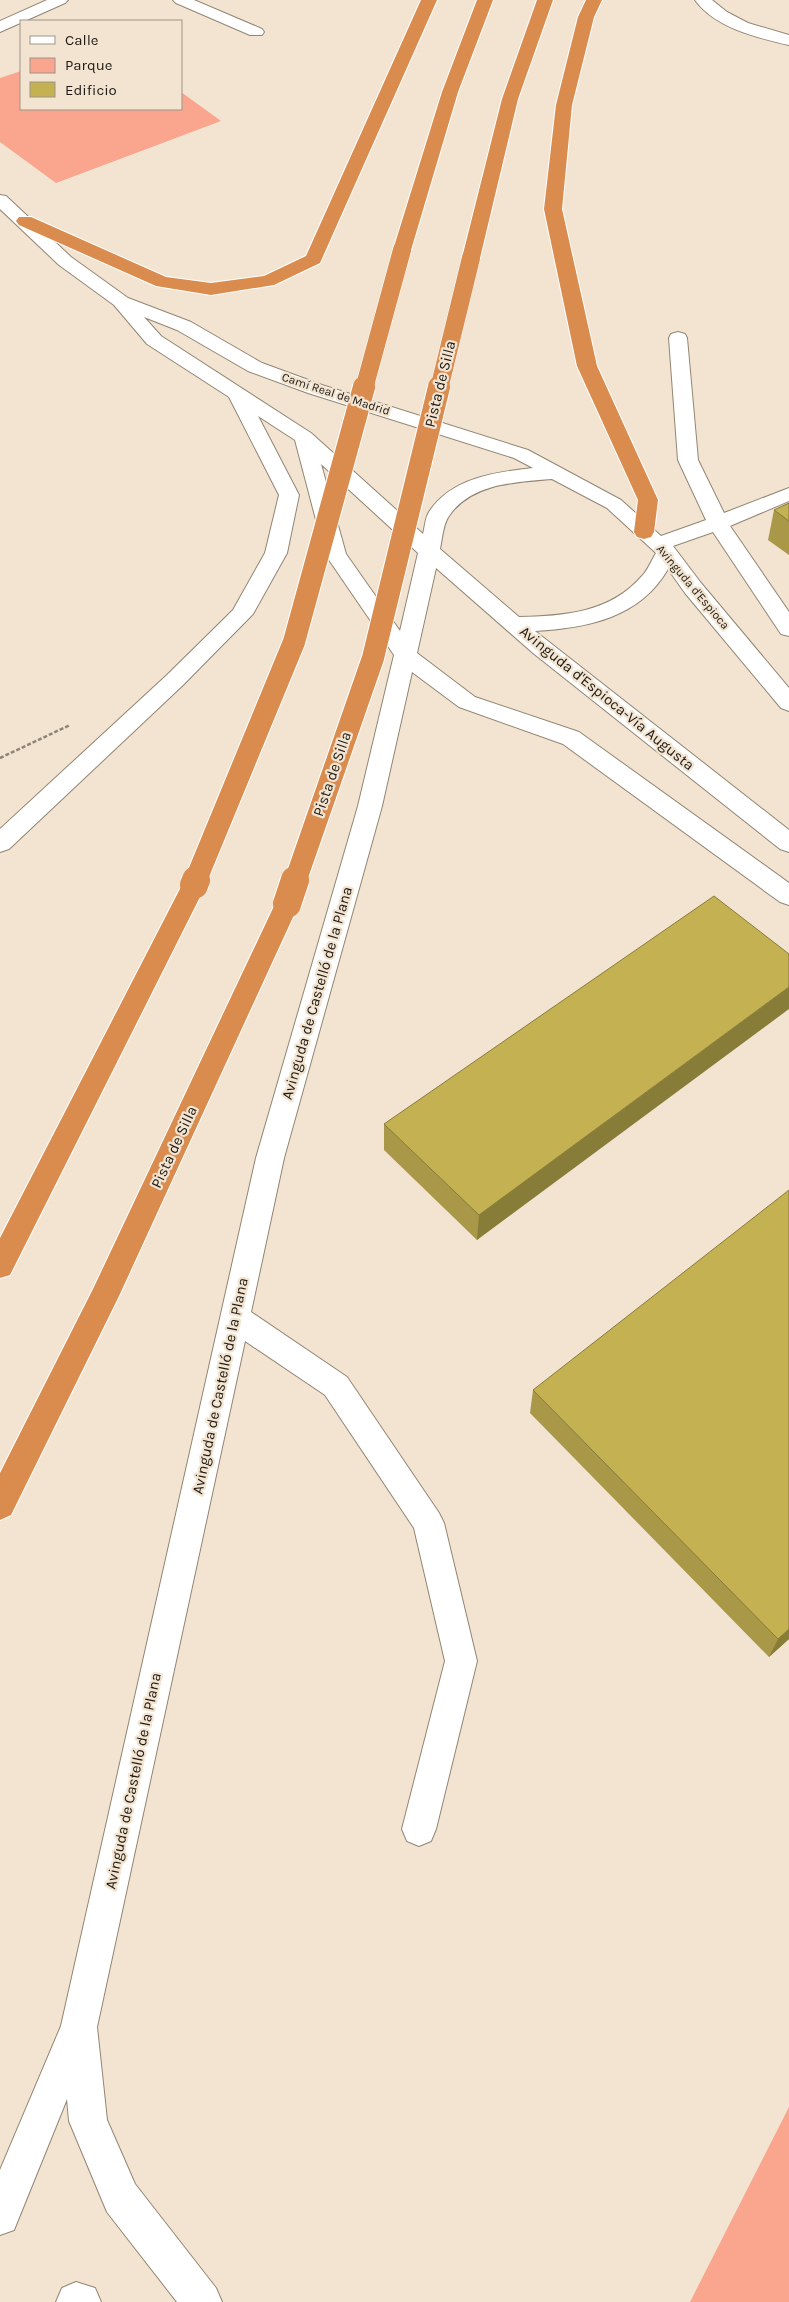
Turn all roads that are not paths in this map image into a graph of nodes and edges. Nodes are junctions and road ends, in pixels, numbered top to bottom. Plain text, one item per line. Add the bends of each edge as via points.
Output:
1 (60, 0) edge
2 (181, 0) edge
3 (429, 0) edge
4 (485, 0) edge
5 (545, 0) edge
6 (594, 0) edge
7 (703, 0) edge
8 (0, 27) edge
9 (256, 32) dead end
10 (789, 40) edge
11 (0, 200) edge
12 (26, 221) junction
13 (121, 301) junction
14 (678, 338) dead end
15 (238, 395) junction
16 (304, 437) junction
17 (556, 472) junction
18 (789, 494) edge
19 (718, 523) junction
20 (656, 543) junction
21 (428, 550) junction
22 (514, 624) junction
23 (789, 629) edge
24 (406, 656) junction
25 (789, 703) edge
26 (0, 843) edge
27 (789, 843) edge
28 (789, 896) edge
29 (0, 1266) edge
30 (236, 1318) junction
31 (0, 1505) edge
32 (419, 1829) dead end
33 (79, 2026) junction
34 (0, 2216) edge
35 (76, 2302) edge
36 (81, 2302) edge
37 (202, 2302) edge

1 - 8 street
2 - 9 street
3 - 12 highway via 314,259 268,281 210,289 162,282
4 - 29 highway, bridge via 450,92 402,250 294,642 194,885
5 - 31 highway, Pista de Silla, bridge via 510,99 373,658 287,904 104,1296
6 - 20 highway via 586,17 564,106 553,208 587,366 648,500
7 - 10 street via 714,11 742,27
11 - 12 street, Camí Real de Madrid
12 - 13 street, Camí Real de Madrid via 65,260
13 - 15 street, Camí Real de Madrid via 154,340
13 - 17 street, Camí Real de Madrid via 184,326 255,367 521,454
14 - 19 street via 688,460
15 - 16 street, Camí Real de Madrid
15 - 26 street via 290,495 276,553 242,614
16 - 21 street, Camí Real de Madrid
16 - 24 street via 336,554
17 - 20 street, Avinguda d'Espioca via 614,504
17 - 21 street, Avinguda de Castelló de la Plana via 500,478 463,491 438,514
18 - 19 street
19 - 20 street
19 - 23 street
20 - 22 street via 650,581 627,603 597,616 552,623
20 - 25 street, Avinguda d'Espioca
21 - 22 street, Avinguda d'Espioca-Vía Augusta
21 - 24 street, Avinguda de Castelló de la Plana
22 - 27 street, Avinguda d'Espioca-Vía Augusta
24 - 28 street via 467,702 571,738
24 - 30 street, Avinguda de Castelló de la Plana via 370,806 270,1158
30 - 32 street via 336,1386 428,1523 461,1661
30 - 33 street, Avinguda de Castelló de la Plana
33 - 34 street, Avinguda de Castelló de la Plana
33 - 37 street via 88,2121 121,2198
35 - 36 street

